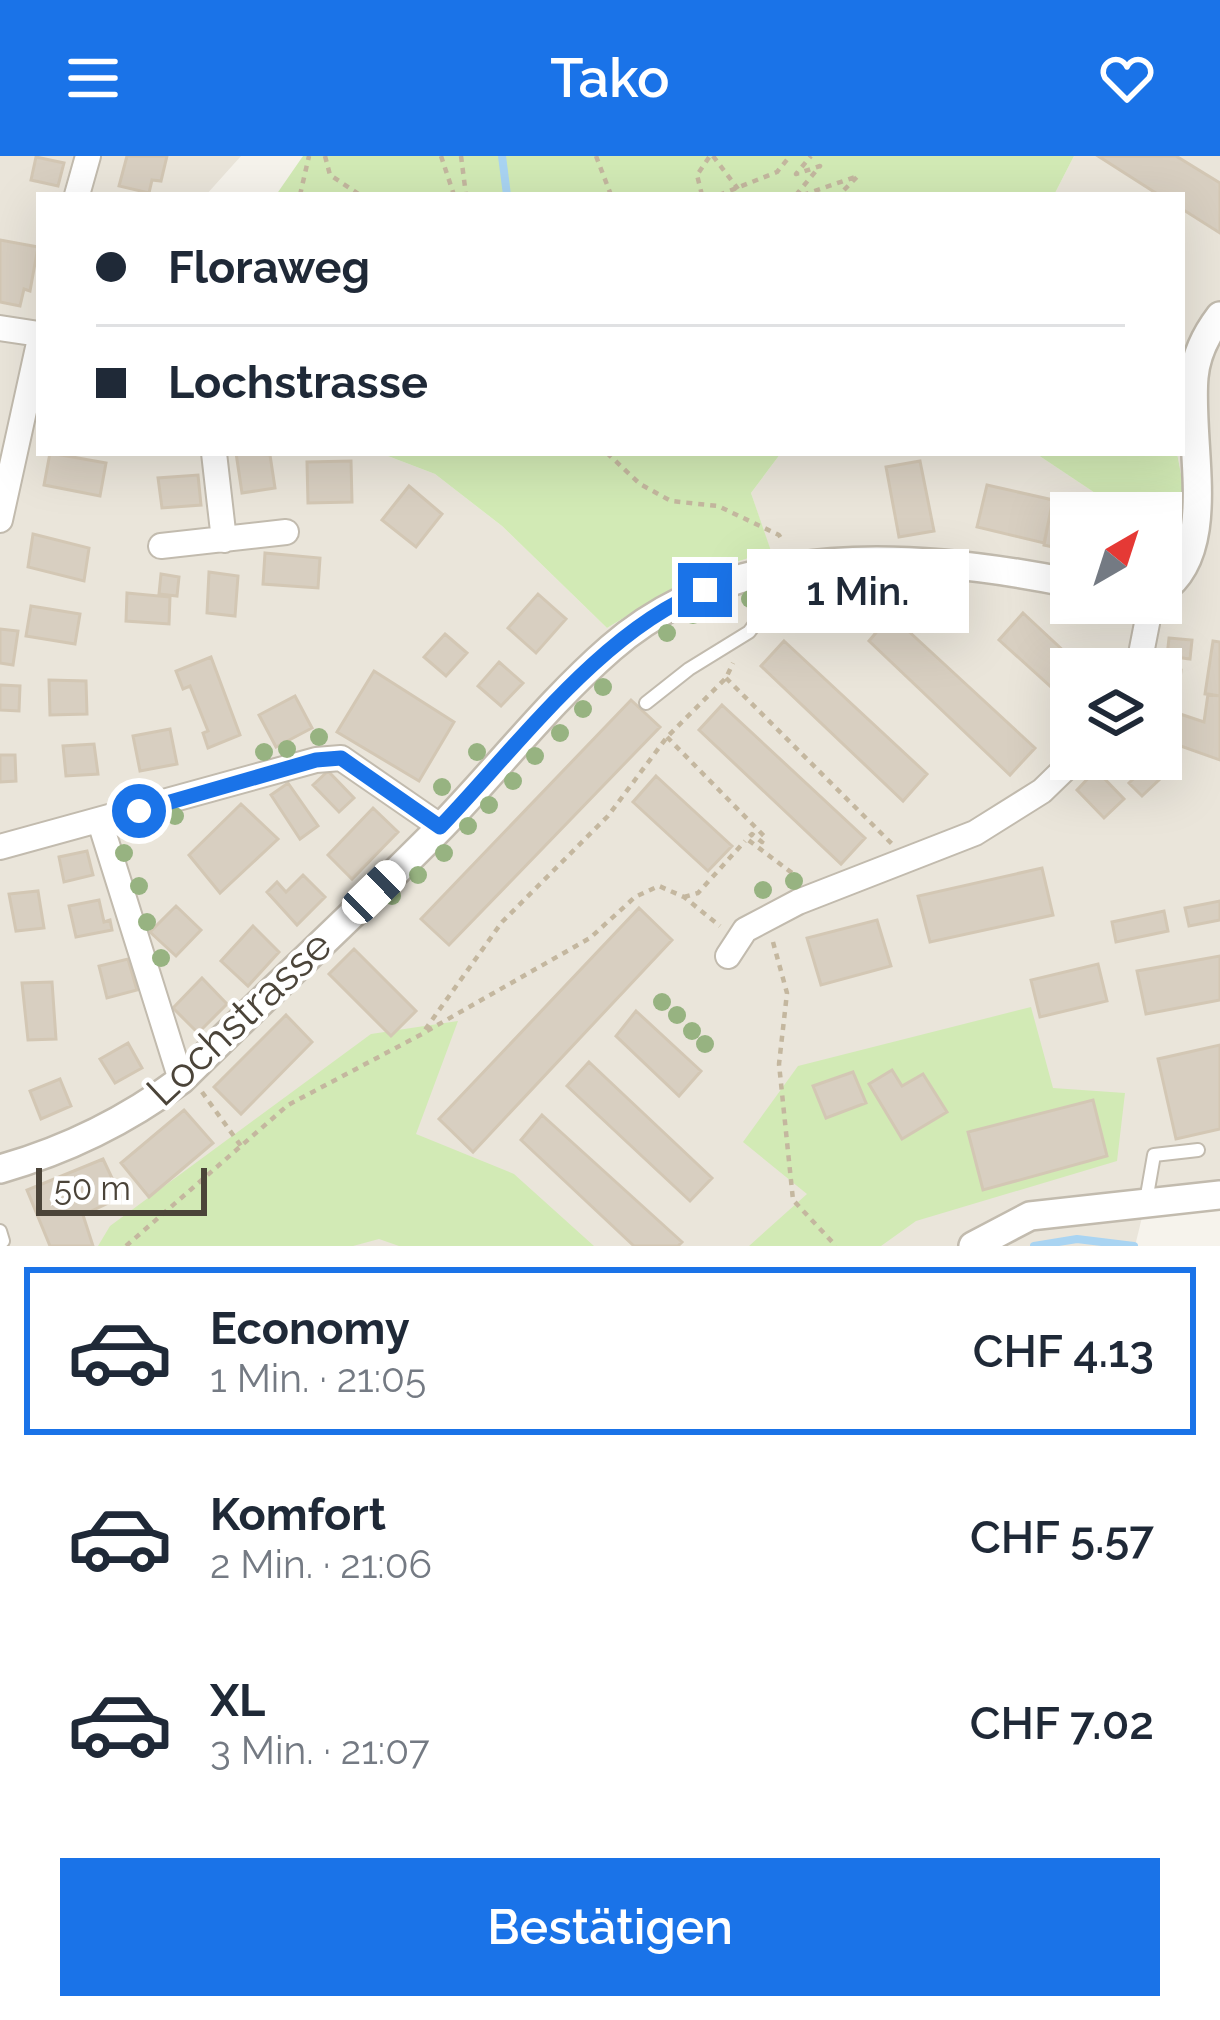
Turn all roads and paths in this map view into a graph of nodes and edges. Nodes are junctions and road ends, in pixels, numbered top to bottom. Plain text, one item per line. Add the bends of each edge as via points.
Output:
1 (88, 156) edge
2 (309, 156) edge
3 (325, 156) edge
4 (441, 156) edge
5 (461, 156) edge
6 (596, 156) edge
7 (712, 156) edge
8 (790, 156) edge
9 (811, 156) edge
10 (738, 189) junction
11 (78, 192) edge
12 (301, 192) edge
13 (356, 192) edge
14 (453, 192) edge
15 (466, 192) edge
16 (610, 192) edge
17 (701, 192) edge
18 (728, 192) edge
19 (802, 192) edge
20 (809, 192) edge
21 (842, 192) edge
22 (1220, 316) edge
23 (0, 328) edge
24 (36, 338) edge
25 (36, 367) edge
26 (30, 423) edge
27 (214, 456) edge
28 (610, 456) edge
29 (0, 520) edge
30 (286, 532) dead end
31 (224, 540) junction
32 (161, 546) dead end
33 (797, 566) junction
34 (1182, 574) edge
35 (1050, 579) edge
36 (773, 600) dead end
37 (749, 632) junction
38 (726, 678) junction
39 (646, 704) dead end
40 (667, 737) junction
41 (1053, 780) edge
42 (100, 822) junction
43 (440, 827) junction
44 (747, 839) junction
45 (0, 847) edge
46 (907, 859) junction
47 (819, 894) junction
48 (684, 896) junction
49 (740, 941) junction
50 (422, 1034) junction
51 (184, 1076) junction
52 (241, 1145) junction
53 (1198, 1150) dead end
54 (0, 1168) edge
55 (1220, 1195) edge
56 (1146, 1201) junction
57 (126, 1246) edge
58 (836, 1246) edge
59 (973, 1246) edge

1 - 11 street
2 - 12 path
3 - 13 path via 330,175
4 - 14 path
5 - 15 path
6 - 16 path
7 - 10 path
7 - 17 path via 697,175
8 - 10 path via 777,172
9 - 19 path via 796,174 820,166
10 - 18 path
20 - 21 path via 858,176
22 - 34 street via 1194,376 1212,527 1198,561
23 - 24 street
25 - 26 street
26 - 29 street
27 - 31 street
28 - 33 path via 671,501 718,506 779,536
30 - 31 street
31 - 32 street
33 - 35 street, Lochstrasse via 959,564
33 - 43 street, Lochstrasse via 713,587 644,622
36 - 37 lane
37 - 38 path
37 - 39 lane
38 - 40 path
38 - 46 path
40 - 44 path via 765,837
40 - 50 path via 608,816 502,922
41 - 46 street via 975,833
42 - 43 street via 341,758
42 - 45 street
42 - 51 street
43 - 51 street, Lochstrasse
44 - 47 path
44 - 48 path via 698,893
46 - 47 street
47 - 49 street
48 - 49 path
48 - 50 path via 659,886 635,896 590,938
49 - 58 path via 775,945 787,993 778,1064 793,1200
50 - 52 path via 288,1105
51 - 52 path
51 - 54 street, Lochstrasse via 139,1111
52 - 57 path
53 - 56 lane via 1154,1155
55 - 56 street
56 - 59 street via 1030,1216

